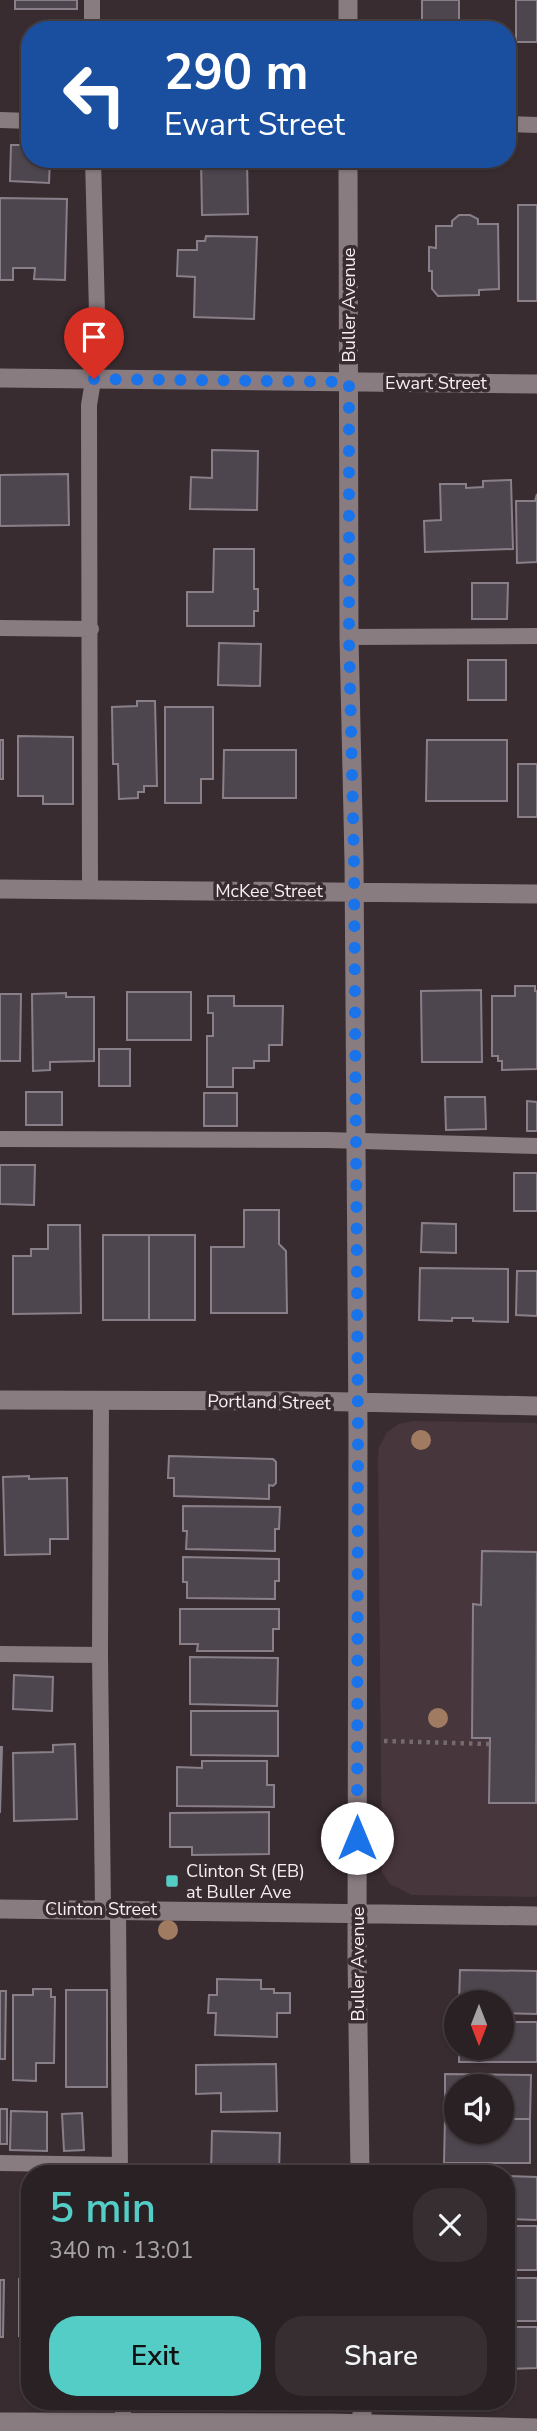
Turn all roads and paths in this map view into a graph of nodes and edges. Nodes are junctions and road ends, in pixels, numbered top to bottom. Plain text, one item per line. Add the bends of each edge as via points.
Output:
1 (92, 0) edge
2 (348, 0) edge
3 (92, 21) edge
4 (348, 21) edge
5 (0, 120) edge
6 (21, 121) edge
7 (516, 124) edge
8 (537, 125) edge
9 (93, 168) edge
10 (348, 168) edge
11 (0, 378) edge
12 (94, 379) junction
13 (349, 382) junction
14 (537, 384) edge
15 (0, 628) edge
16 (91, 629) junction
17 (537, 636) edge
18 (349, 637) junction
19 (0, 889) edge
20 (90, 890) junction
21 (354, 892) junction
22 (537, 894) edge
23 (0, 1139) edge
24 (355, 1140) junction
25 (537, 1146) edge
26 (0, 1400) edge
27 (102, 1401) junction
28 (358, 1403) junction
29 (537, 1406) edge
30 (0, 1654) edge
31 (100, 1655) junction
32 (383, 1741) dead end
33 (490, 1744) dead end
34 (0, 1909) edge
35 (110, 1909) junction
36 (358, 1913) junction
37 (537, 1916) edge
38 (0, 2163) edge
39 (40, 2165) edge
40 (120, 2165) edge
41 (360, 2165) edge
42 (0, 2422) edge
43 (123, 2427) edge
44 (362, 2427) edge
45 (537, 2428) edge

1 - 3 lane
2 - 4 street
5 - 6 lane
7 - 8 lane
9 - 12 lane via 99,351
10 - 13 street, Buller Avenue
11 - 12 street, Ewart Street
12 - 13 street, Ewart Street
12 - 16 lane via 89,405
13 - 14 street, Ewart Street
13 - 18 street, Buller Avenue
15 - 16 lane
16 - 20 lane
17 - 18 lane
18 - 21 street, Buller Avenue
19 - 20 street, McKee Street
20 - 21 street, McKee Street
21 - 22 street, McKee Street
21 - 24 street, Buller Avenue
23 - 24 lane
24 - 25 lane
24 - 28 street, Buller Avenue
26 - 27 street, Portland Street
27 - 28 street, Portland Street
27 - 31 lane
28 - 29 street, Portland Street
28 - 36 street, Buller Avenue
30 - 31 lane
31 - 35 lane
32 - 33 path
34 - 35 street, Clinton Street
35 - 36 street, Clinton Street
35 - 40 lane
36 - 37 street, Clinton Street
36 - 41 street, Buller Avenue
38 - 39 lane
42 - 43 street
43 - 44 street
44 - 45 street

